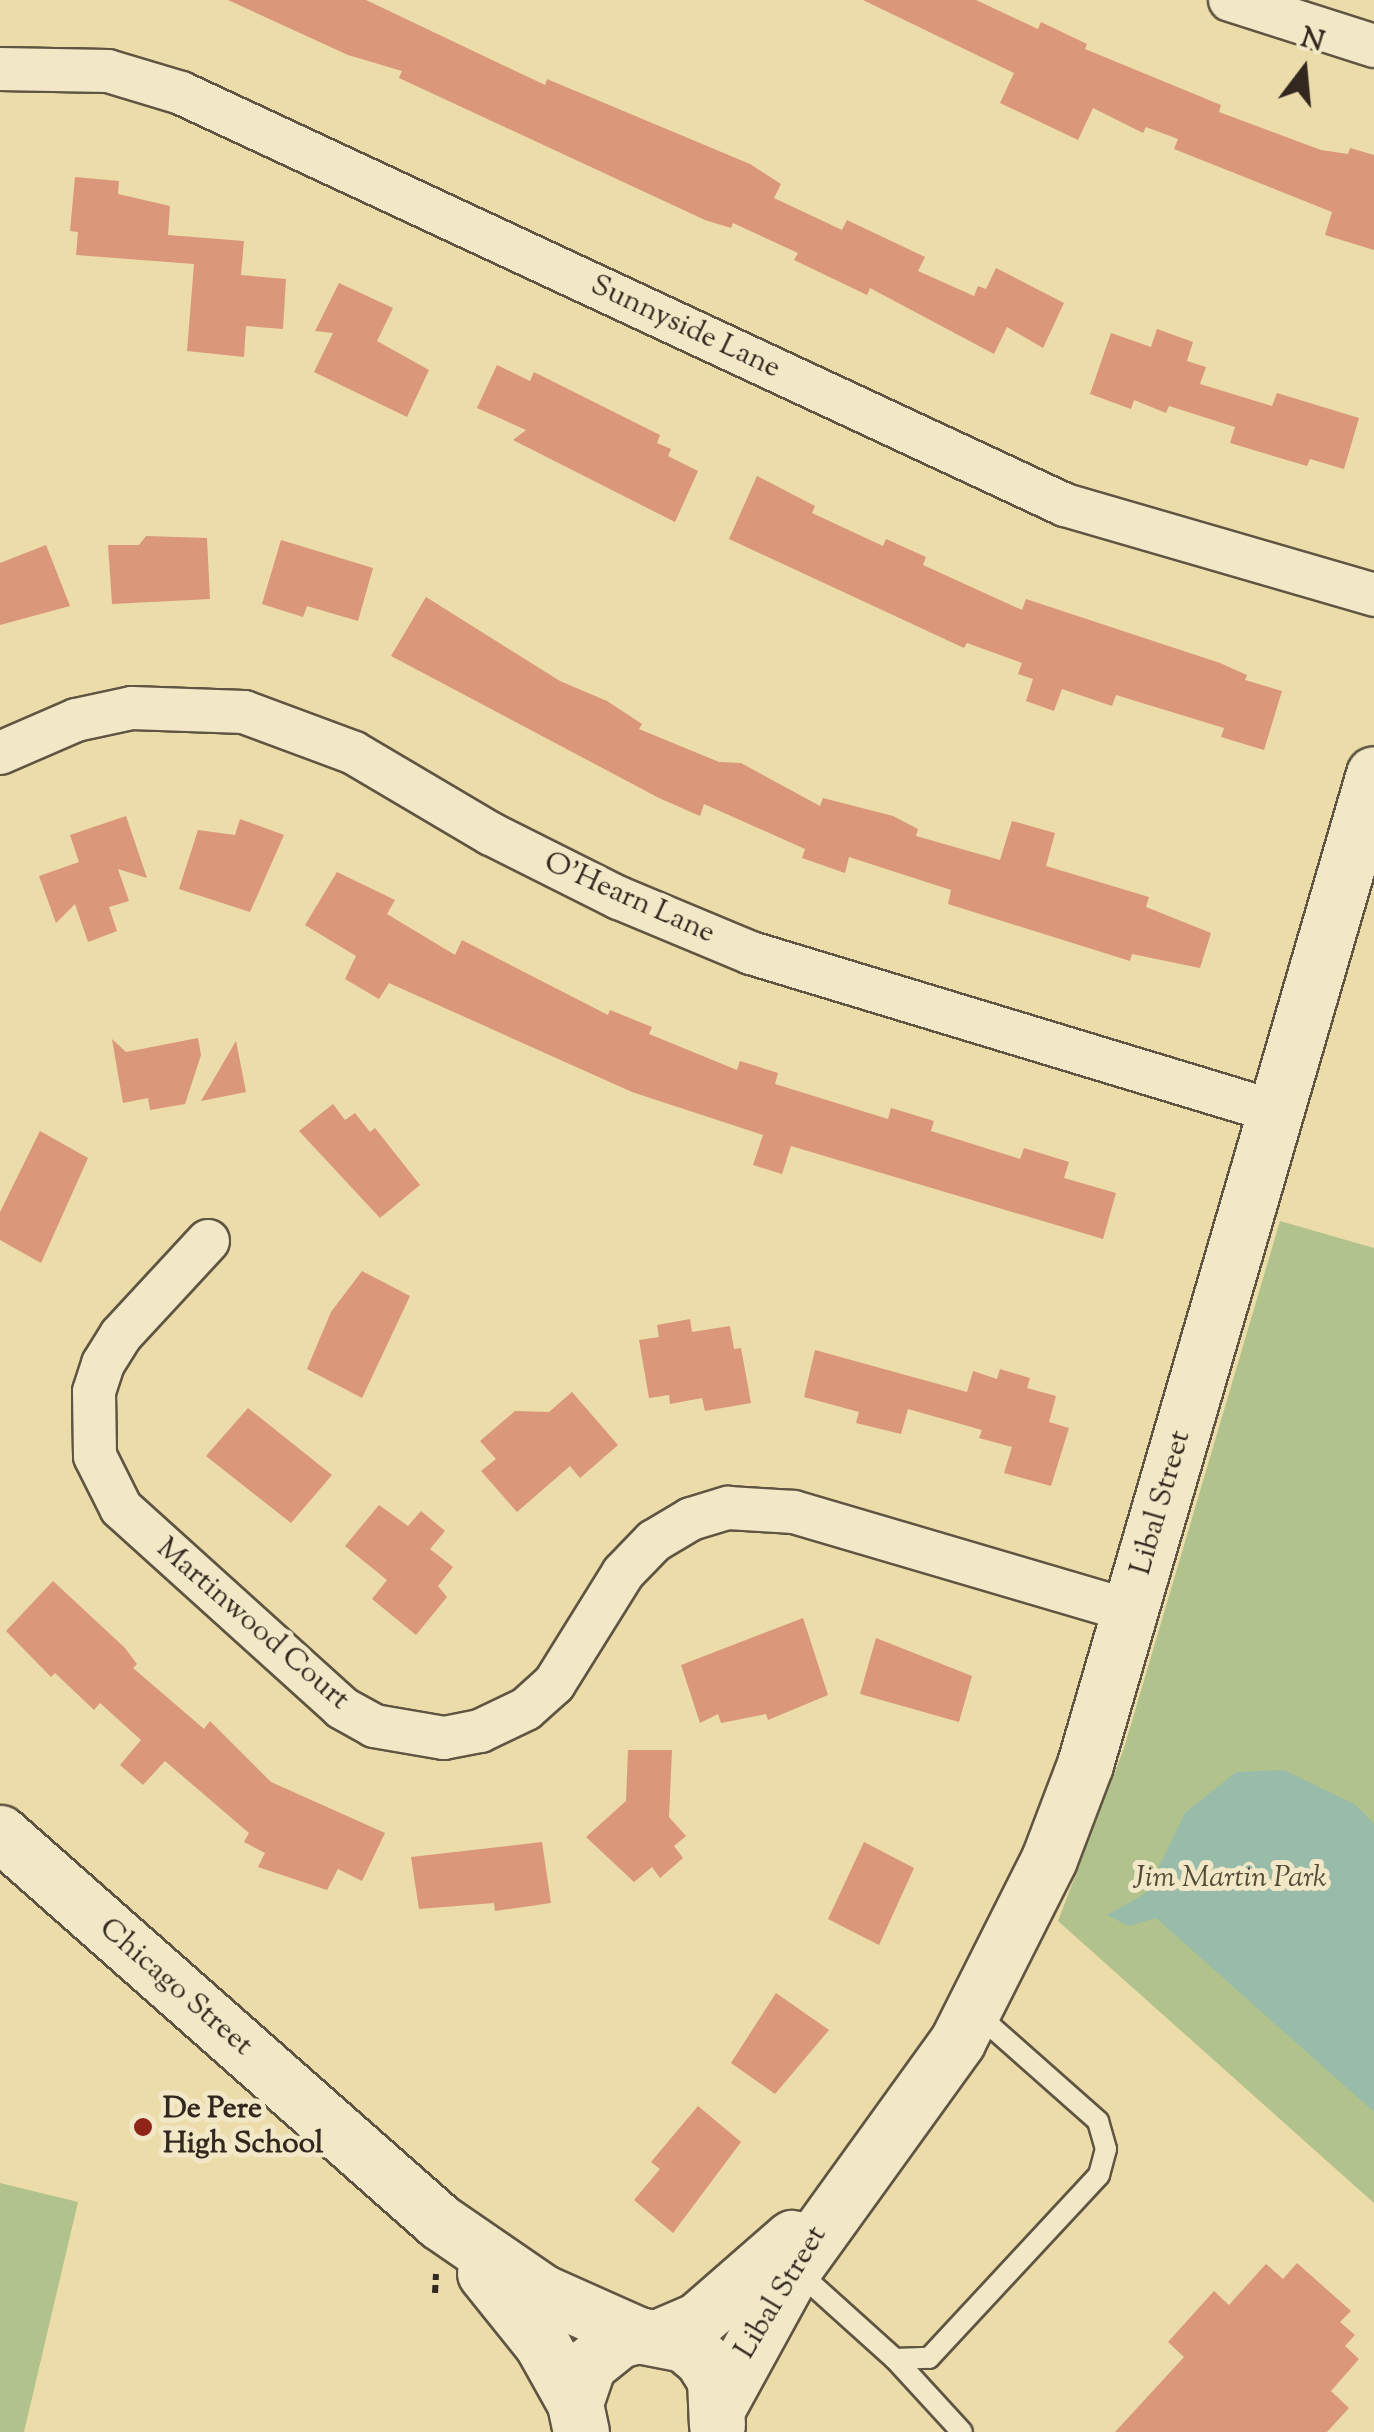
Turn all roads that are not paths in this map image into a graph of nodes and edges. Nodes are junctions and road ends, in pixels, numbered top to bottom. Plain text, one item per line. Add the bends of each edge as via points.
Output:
1 (1230, 0) edge
2 (1374, 46) edge
3 (0, 69) edge
4 (1374, 595) edge
5 (0, 753) edge
6 (1374, 774) edge
7 (1276, 1112) junction
8 (208, 1241) dead end
9 (1131, 1610) junction
10 (0, 1833) edge
11 (974, 2012) junction
12 (440, 2222) junction
13 (784, 2262) junction
14 (650, 2335) junction
15 (895, 2359) junction
16 (575, 2423) edge
17 (718, 2423) edge
18 (962, 2432) edge

1 - 2 street
3 - 4 street, Sunnyside Lane via 108,71 181,93 1065,505
5 - 7 street, O'Hearn Lane via 76,720 132,708 244,712 354,753 490,834 750,953
6 - 7 street, Libal Street
7 - 9 street, Libal Street
8 - 9 street, Martinwood Court via 121,1335 103,1364 94,1392 95,1456 120,1508 342,1708 374,1726 444,1738 480,1732 526,1709 554,1684 623,1573 654,1541 691,1519 728,1508 794,1512
9 - 11 street, Libal Street via 1055,1844
10 - 12 street, Chicago Street
11 - 13 street, Libal Street via 849,2185
11 - 15 lane via 1098,2121 1106,2150 1099,2175 929,2358
12 - 14 street, Chicago Street via 542,2292
12 - 16 street, Chicago Street via 542,2344
13 - 14 street, Libal Street via 698,2320
13 - 15 lane
13 - 17 street, Libal Street
14 - 16 street, Libal Street via 619,2340 588,2366
14 - 17 street, Chicago Street via 702,2360
15 - 18 lane

